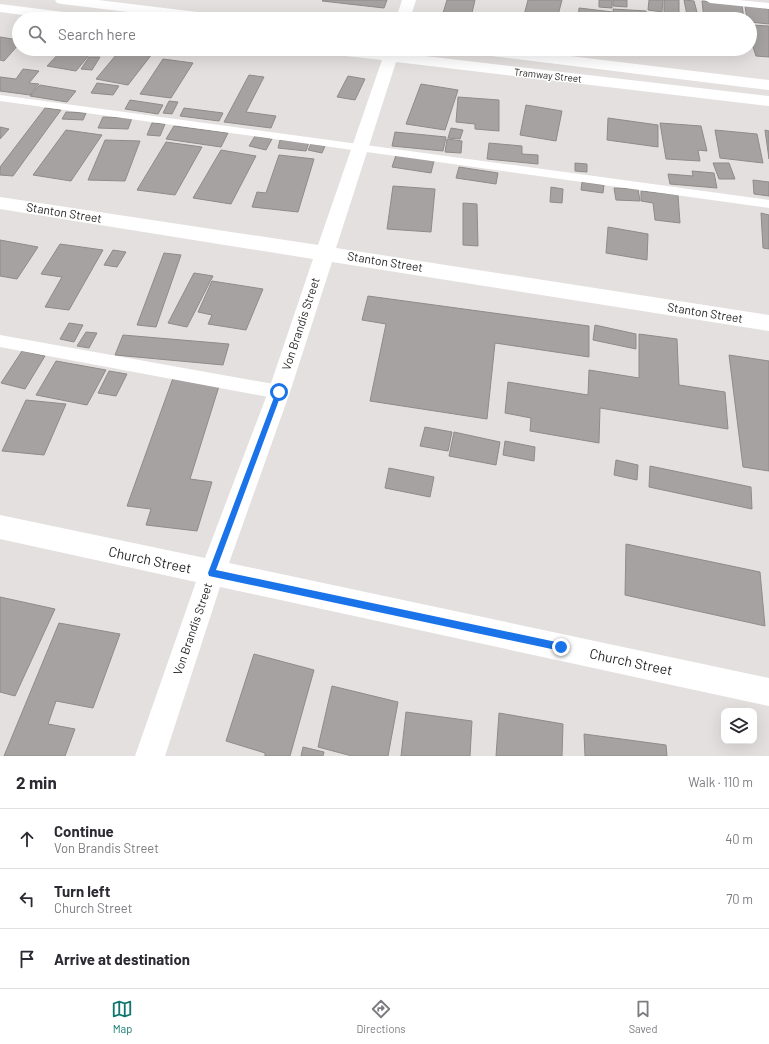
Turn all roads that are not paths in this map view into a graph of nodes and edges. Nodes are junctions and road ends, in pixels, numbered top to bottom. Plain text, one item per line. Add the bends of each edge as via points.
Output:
1 (55, 0) edge
2 (62, 0) edge
3 (409, 0) edge
4 (710, 0) edge
5 (769, 6) edge
6 (0, 8) edge
7 (35, 12) edge
8 (45, 12) edge
9 (126, 12) edge
10 (405, 12) edge
11 (391, 56) edge
12 (415, 56) edge
13 (535, 56) edge
14 (612, 65) junction
15 (612, 82) junction
16 (769, 85) edge
17 (0, 98) edge
18 (769, 101) edge
19 (360, 149) junction
20 (0, 203) edge
21 (769, 204) edge
22 (324, 253) junction
23 (769, 323) edge
24 (0, 341) edge
25 (279, 392) junction
26 (0, 527) edge
27 (212, 573) junction
28 (769, 692) edge
29 (150, 756) edge

1 - 8 street
2 - 9 street
3 - 10 street
4 - 5 lane
6 - 7 street
11 - 19 street, Von Brandis Street
12 - 15 street, Tramway Street
13 - 14 street, Tramway Street
14 - 15 street
14 - 16 street, Tramway Street
15 - 18 street, Tramway Street
17 - 19 lane
19 - 21 lane
19 - 22 street, Von Brandis Street
20 - 22 street, Stanton Street
22 - 23 street, Stanton Street
22 - 25 street, Von Brandis Street
24 - 25 lane
25 - 27 street, Von Brandis Street
26 - 27 street, Church Street
27 - 28 street, Church Street
27 - 29 street, Von Brandis Street

